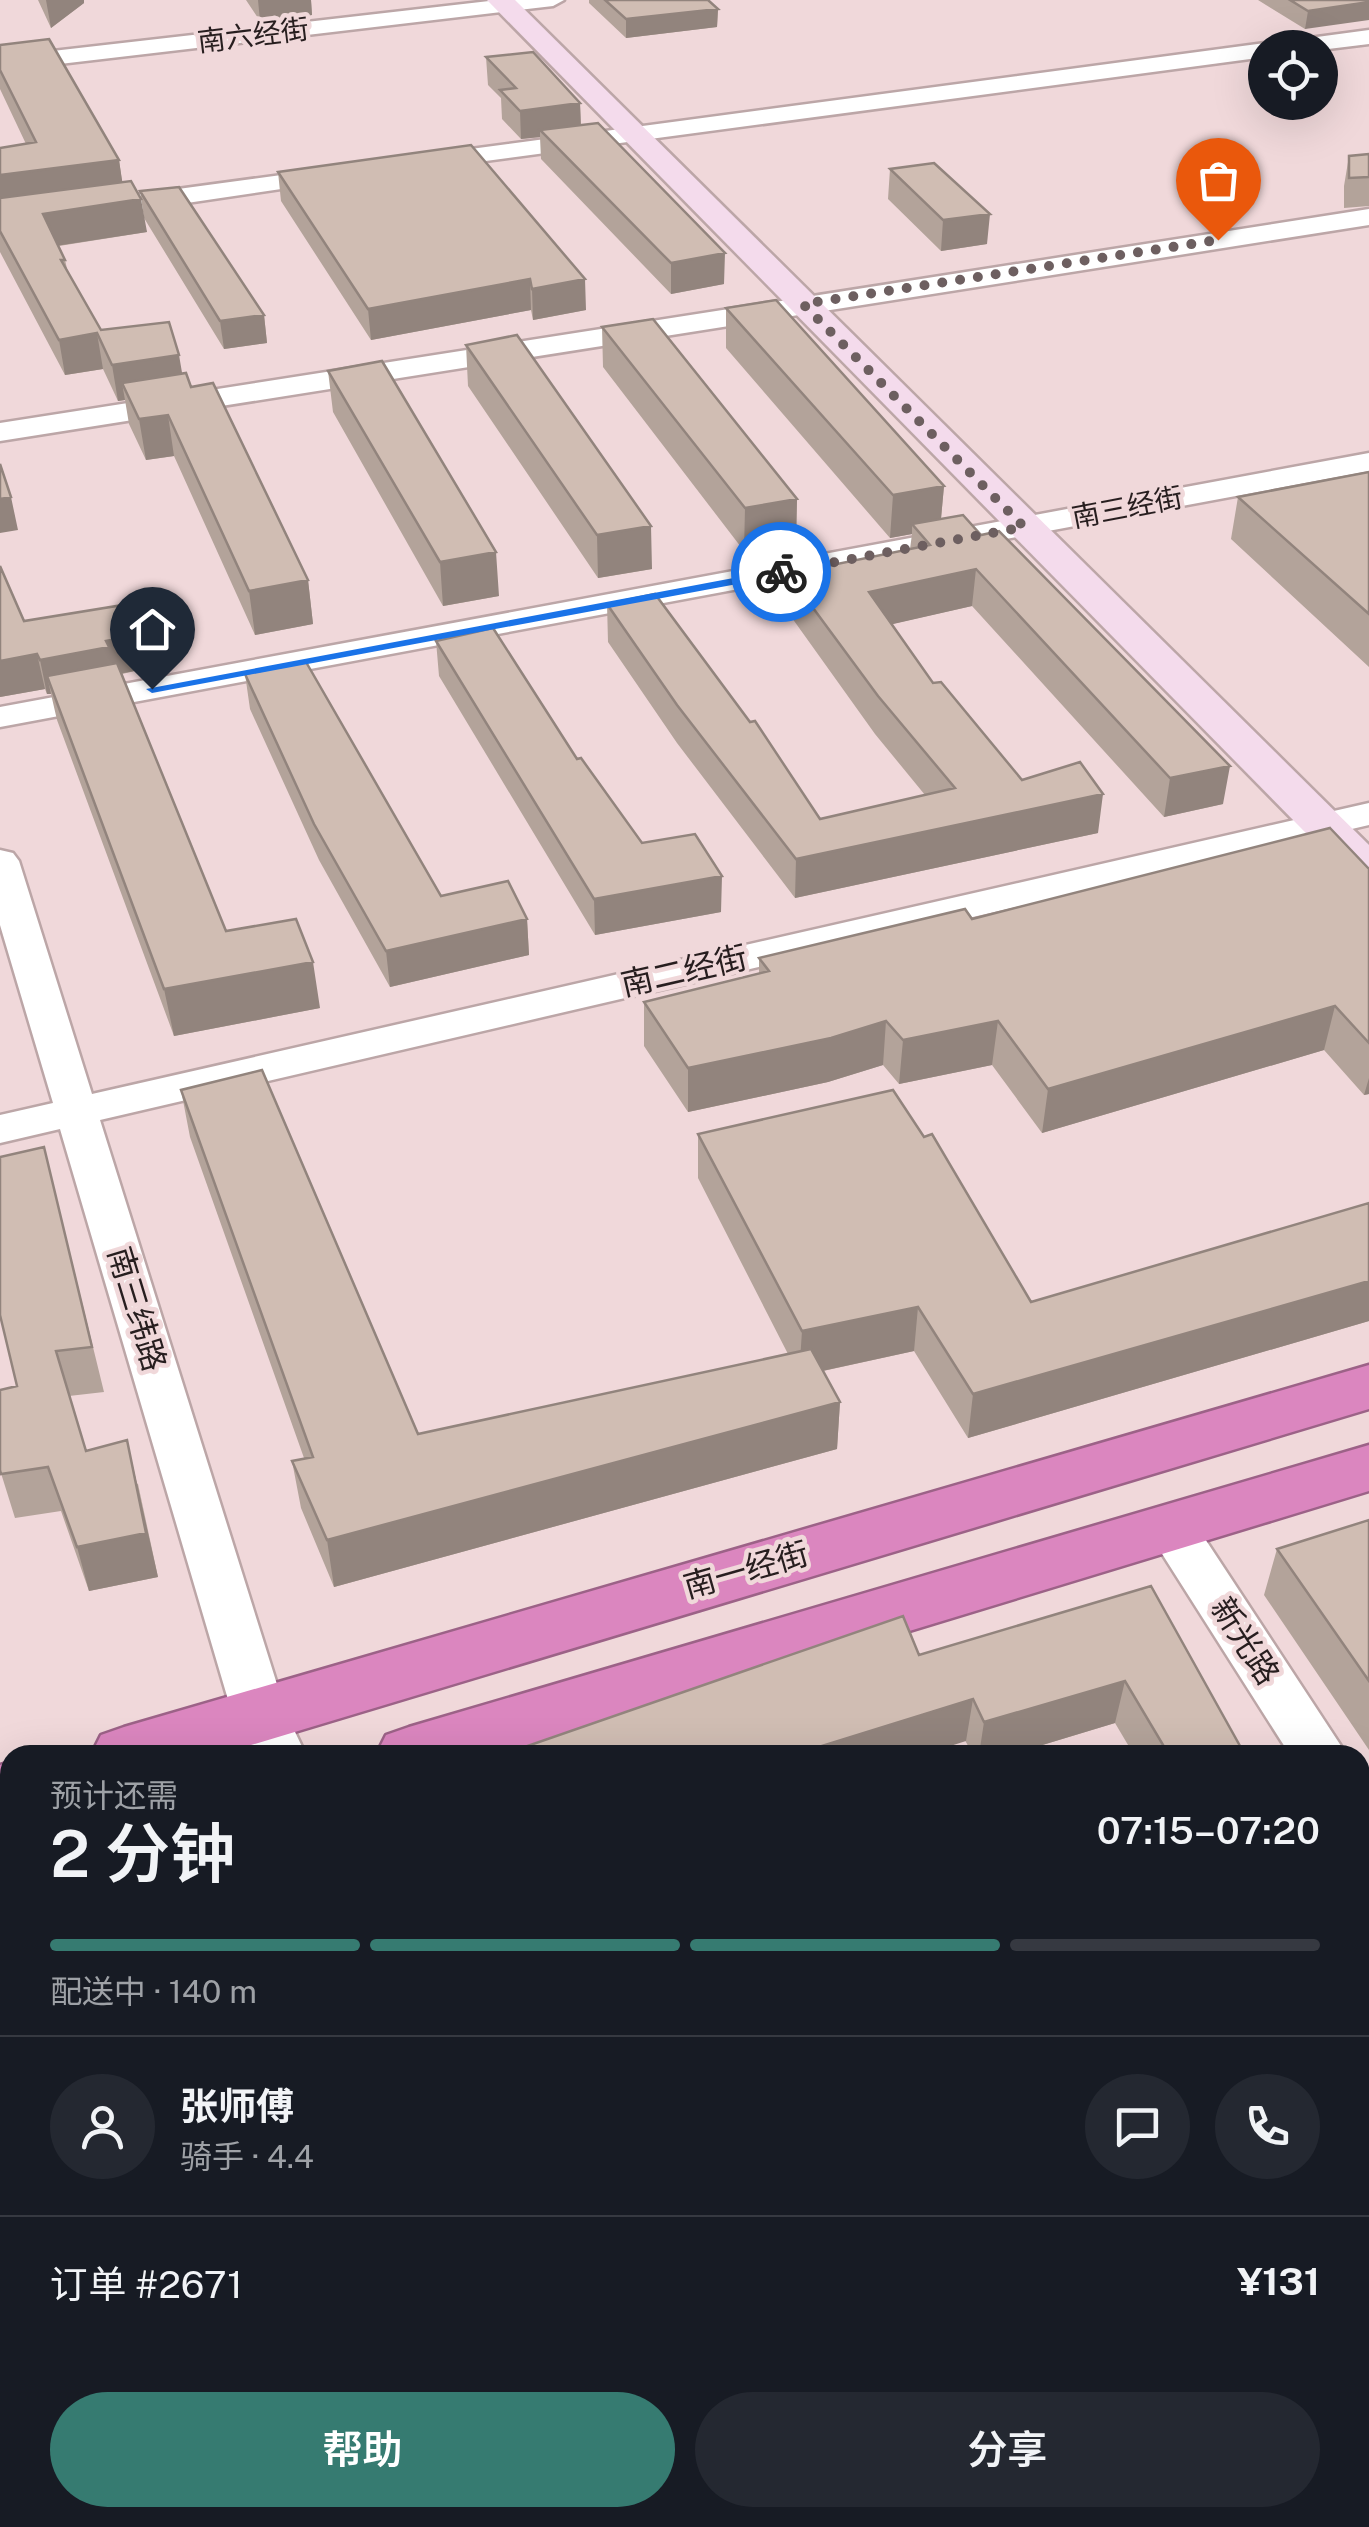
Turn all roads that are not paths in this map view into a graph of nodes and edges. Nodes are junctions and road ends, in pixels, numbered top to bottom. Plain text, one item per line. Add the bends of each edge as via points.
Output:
1 (553, 0) edge
2 (502, 3) edge
3 (1369, 37) edge
4 (1338, 41) edge
5 (1248, 52) edge
6 (0, 64) edge
7 (633, 134) junction
8 (396, 166) edge
9 (356, 172) edge
10 (99, 208) edge
11 (1369, 217) edge
12 (803, 304) junction
13 (0, 432) edge
14 (1369, 462) edge
15 (1024, 527) junction
16 (0, 717) edge
17 (1369, 814) edge
18 (1321, 825) junction
19 (0, 861) edge
20 (1369, 871) edge
21 (78, 1111) junction
22 (0, 1129) edge
23 (1369, 1387) edge
24 (1369, 1468) edge
25 (1170, 1528) junction
26 (270, 1734) edge
27 (194, 1745) edge
28 (442, 1745) edge
29 (1313, 1745) edge

1 - 2 street, 南六经街
2 - 6 street, 南六经街
2 - 7 street
3 - 4 street
5 - 7 street
7 - 8 street
7 - 12 street
9 - 10 street
11 - 12 street
12 - 13 street
12 - 15 street
14 - 15 street, 南三经街
15 - 16 street, 南三经街
15 - 18 street
17 - 18 street, 南二经街
18 - 20 street
18 - 21 street, 南二经街
19 - 21 street, 南三纬路
21 - 22 street, 南二经街
21 - 26 street, 南三纬路
23 - 26 highway, 南一经街
24 - 25 highway
25 - 28 highway
25 - 29 street, 新光路
26 - 27 highway, 南一经街

